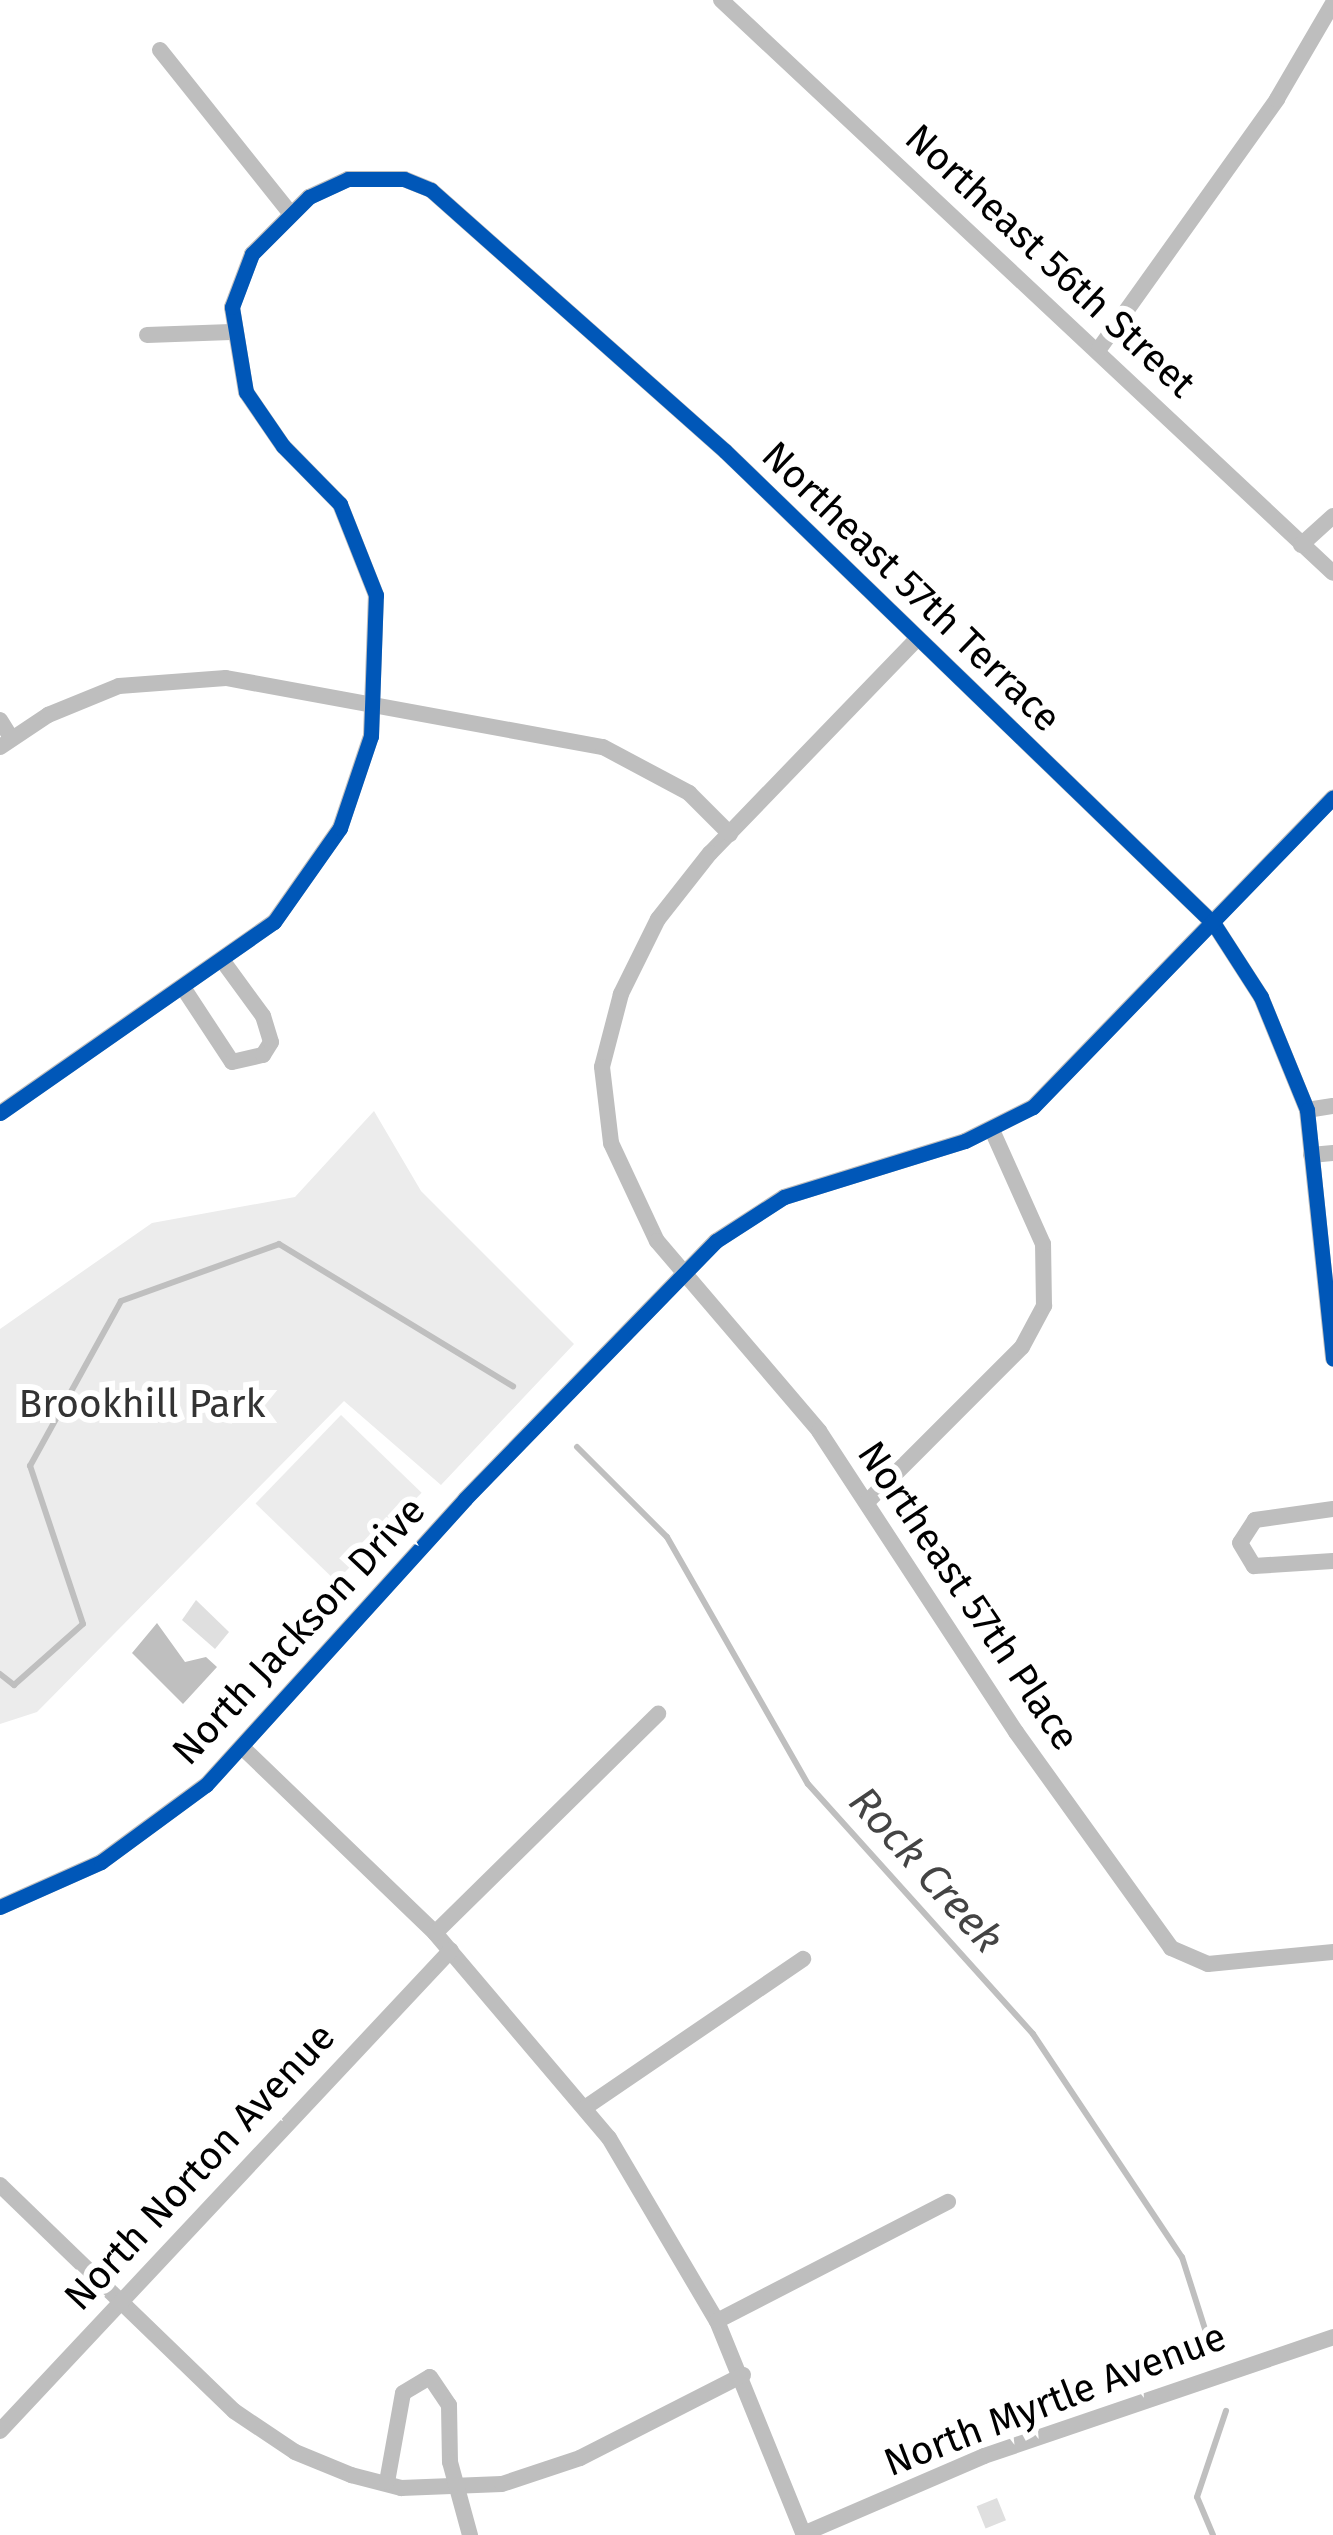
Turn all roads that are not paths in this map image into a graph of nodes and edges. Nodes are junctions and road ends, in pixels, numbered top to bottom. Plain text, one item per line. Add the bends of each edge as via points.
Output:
1 (721, 0) edge
2 (1333, 3) edge
3 (160, 50) dead end
4 (290, 213) junction
5 (231, 332) junction
6 (147, 335) dead end
7 (1099, 349) junction
8 (1333, 516) edge
9 (1301, 545) junction
10 (1333, 573) edge
11 (915, 641) junction
12 (375, 704) junction
13 (0, 721) edge
14 (6, 743) edge
15 (1333, 796) edge
16 (730, 834) junction
17 (1214, 924) junction
18 (222, 960) junction
19 (184, 989) junction
20 (1333, 1106) edge
21 (1307, 1110) junction
22 (0, 1113) edge
23 (992, 1130) junction
24 (1333, 1153) edge
25 (1311, 1155) junction
26 (682, 1273) junction
27 (1333, 1359) edge
28 (867, 1502) junction
29 (1333, 1509) edge
30 (1333, 1561) edge
31 (658, 1714) dead end
32 (243, 1748) junction
33 (0, 1907) edge
34 (435, 1933) junction
35 (451, 1950) junction
36 (1333, 1952) edge
37 (803, 1959) dead end
38 (586, 2107) junction
39 (0, 2185) edge
40 (948, 2202) dead end
41 (119, 2298) junction
42 (717, 2321) junction
43 (1333, 2337) edge
44 (743, 2375) junction
45 (0, 2431) edge
46 (387, 2482) junction
47 (460, 2490) junction
48 (470, 2535) edge
49 (804, 2535) edge

1 - 7 street, Northeast 56th Street
2 - 7 street via 1276,99
3 - 4 street
4 - 5 street, Northeast 57th Terrace via 252,254
4 - 11 street, Northeast 57th Terrace via 347,179 404,179 431,190 725,452
5 - 6 street
5 - 12 street via 262,421 320,478 356,533 376,595
7 - 9 street, Northeast 56th Street
8 - 9 street
9 - 10 street, Northeast 56th Street
11 - 16 street, Northeast 57th Place
11 - 17 street, Northeast 57th Terrace
12 - 14 street via 180,676 90,696
12 - 16 street via 603,747 689,793
12 - 18 street via 355,792 321,862 274,922
13 - 14 street
15 - 17 street, North Jackson Drive
16 - 26 street, Northeast 57th Place via 644,943 602,1067 626,1187
17 - 21 street, Northeast 57th Terrace via 1261,997
17 - 23 street, North Jackson Drive via 1068,1079
18 - 19 street
18 - 19 street via 263,1016 271,1042 263,1055 232,1062
19 - 22 street
20 - 21 street
21 - 25 street, Northeast 57th Terrace
23 - 26 street, North Jackson Drive via 784,1197
23 - 28 street via 1043,1244 1044,1306 1022,1347
24 - 25 street
25 - 27 street, Northeast 57th Terrace
26 - 28 street, Northeast 57th Place via 783,1384
26 - 32 street, North Jackson Drive
28 - 36 street, Northeast 57th Place via 1016,1732 1171,1948 1190,1962
29 - 30 street via 1256,1520 1240,1543 1254,1566
31 - 34 street
32 - 33 street, North Jackson Drive via 155,1826 62,1882
32 - 34 street
34 - 35 street
35 - 38 street
35 - 41 street, North Norton Avenue
37 - 38 street
38 - 42 street
39 - 41 street
40 - 42 street
41 - 45 street, North Norton Avenue
41 - 46 street via 264,2433 351,2475
42 - 44 street
43 - 49 street, North Myrtle Avenue via 984,2456
44 - 47 street via 580,2458
44 - 49 street
46 - 47 street
46 - 47 street via 403,2393 430,2377 449,2405 450,2462
47 - 48 street

